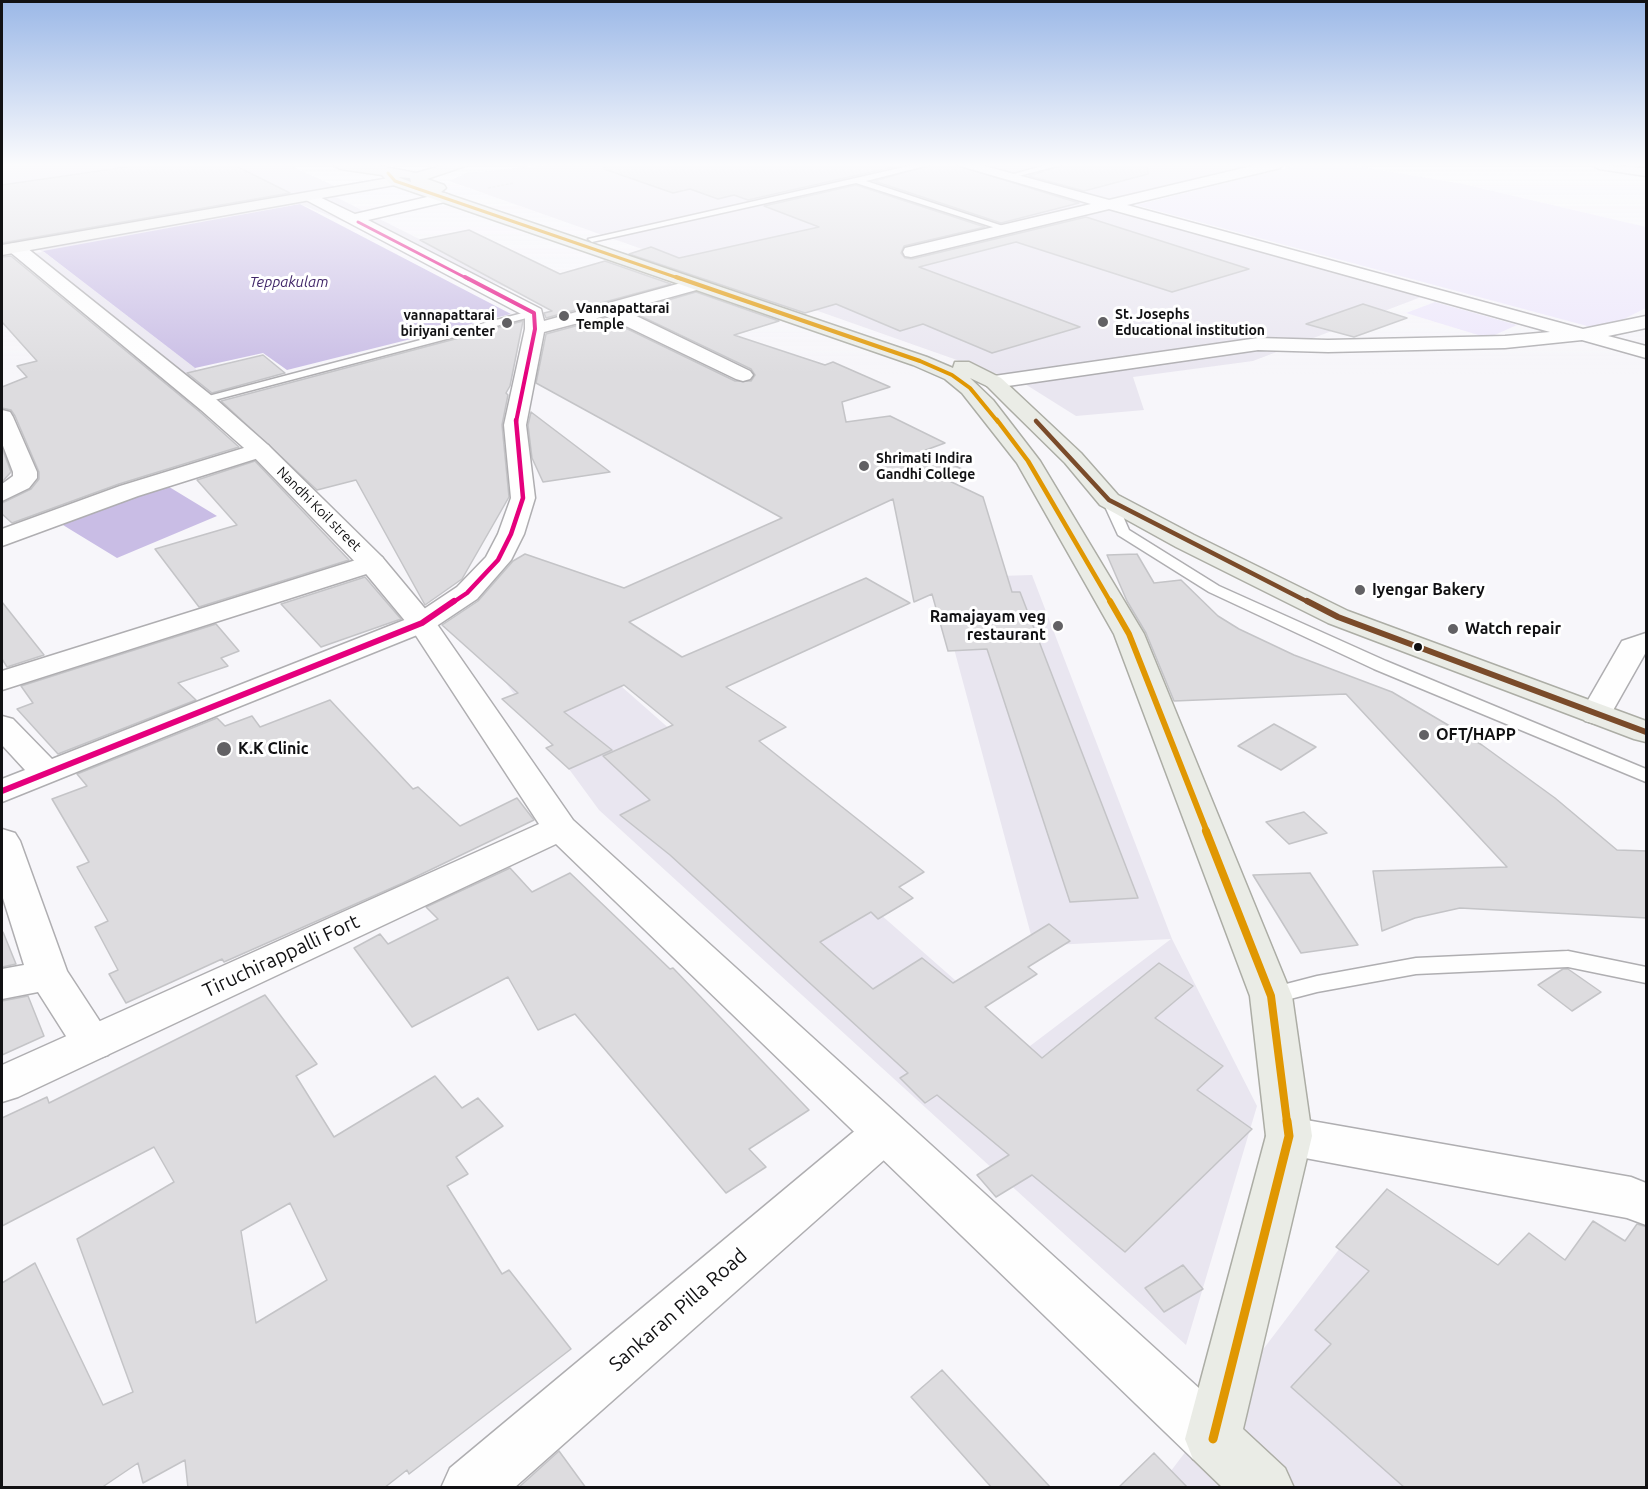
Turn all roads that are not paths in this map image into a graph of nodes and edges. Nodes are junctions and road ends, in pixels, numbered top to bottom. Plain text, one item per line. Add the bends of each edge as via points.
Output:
1 (93, 234) edge
2 (381, 234) edge
3 (549, 234) edge
4 (579, 234) edge
5 (612, 234) edge
6 (985, 234) edge
7 (1220, 234) edge
8 (592, 239) junction
9 (9, 249) edge
10 (911, 252) dead end
11 (694, 285) junction
12 (606, 309) junction
13 (535, 321) junction
14 (1647, 322) edge
15 (1588, 334) junction
16 (1647, 352) edge
17 (743, 375) dead end
18 (994, 382) junction
19 (203, 399) junction
20 (2, 417) edge
21 (260, 450) junction
22 (1073, 458) junction
23 (1028, 461) junction
24 (2, 494) edge
25 (1109, 500) junction
26 (2, 538) edge
27 (372, 563) junction
28 (422, 623) junction
29 (1647, 642) edge
30 (2, 681) edge
31 (1596, 714) junction
32 (2, 726) edge
33 (1647, 732) edge
34 (46, 772) junction
35 (1647, 776) edge
36 (2, 791) edge
37 (560, 828) junction
38 (2, 841) edge
39 (48, 975) junction
40 (1647, 975) edge
41 (2, 984) edge
42 (1272, 996) junction
43 (93, 1043) junction
44 (2, 1084) edge
45 (885, 1132) junction
46 (1288, 1136) junction
47 (1647, 1204) edge
48 (1213, 1439) junction
49 (470, 1488) edge
50 (1266, 1488) edge

1 - 9 main road
2 - 13 street
3 - 11 main road
4 - 8 main road
5 - 8 lane
6 - 10 street
7 - 15 street
8 - 18 main road via 947,358
9 - 19 street, Nandhi Koil street
11 - 12 street
11 - 23 main road via 952,375 986,405
12 - 13 street
12 - 17 street
13 - 19 lane
13 - 28 street via 515,425 523,498 511,534 498,560 474,587
14 - 15 street
15 - 16 street
15 - 18 street via 1505,342 1258,344
18 - 22 main road
19 - 21 street, Nandhi Koil street
20 - 24 street via 25,472 20,483
21 - 26 street via 129,491
21 - 27 street, Nandhi Koil street
22 - 23 main road
22 - 25 main road
23 - 42 main road via 1129,634
25 - 31 main road via 1338,617
25 - 35 lane via 1123,532 1214,589 1380,665
27 - 28 street, Nandhi Koil street
27 - 30 street
28 - 34 street
28 - 37 street, Nandhi Koil street
29 - 31 street via 1633,647
31 - 33 main road
32 - 34 street
34 - 36 street
37 - 43 street, Tiruchirappalli Fort
37 - 45 street, Nandhi Koil street
38 - 39 street
39 - 41 street
39 - 43 street
40 - 42 lane via 1568,959 1416,966
42 - 46 main road
43 - 44 street, Tiruchirappalli Fort
45 - 48 street, Nandhi Koil street
45 - 49 street, Sankaran Pilla Road
46 - 47 street
46 - 48 main road
48 - 50 main road

